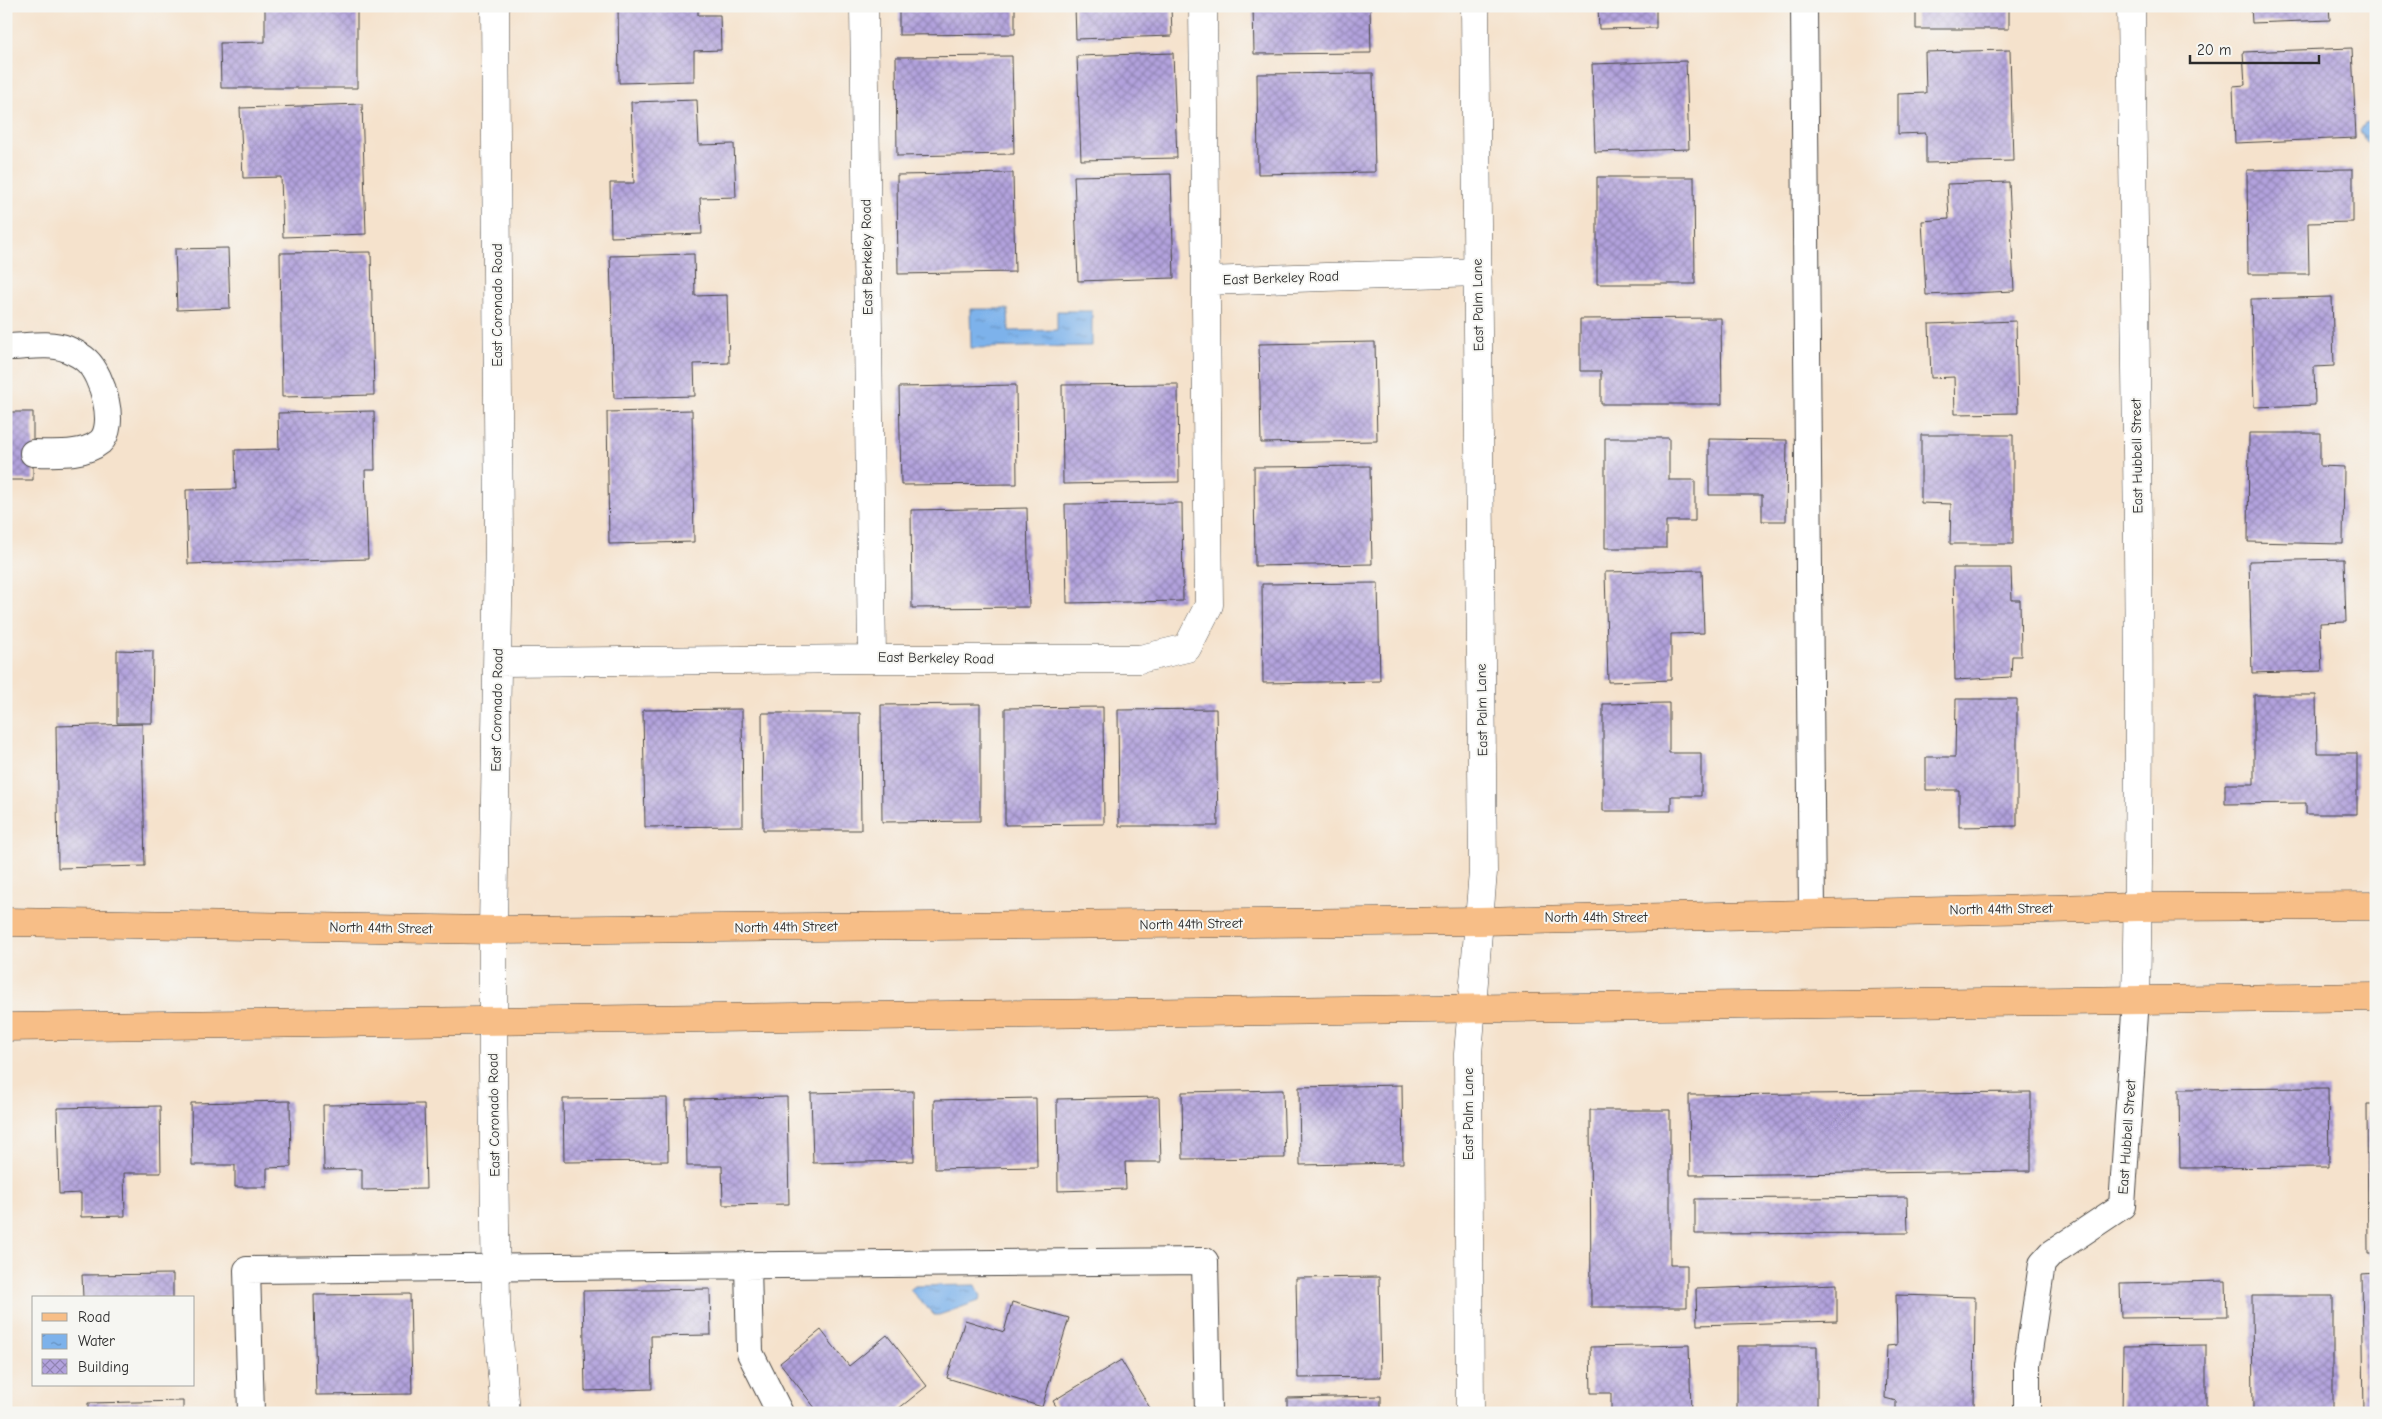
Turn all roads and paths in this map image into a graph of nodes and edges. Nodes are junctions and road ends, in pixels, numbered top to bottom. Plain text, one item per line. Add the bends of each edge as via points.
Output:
1 (495, 6) edge
2 (864, 6) edge
3 (1203, 6) edge
4 (1475, 6) edge
5 (1804, 6) edge
6 (2131, 6) edge
7 (1478, 272) junction
8 (1206, 281) junction
9 (6, 347) edge
10 (33, 454) dead end
11 (872, 659) junction
12 (498, 662) junction
13 (2376, 906) edge
14 (2138, 907) junction
15 (1812, 913) junction
16 (1479, 920) junction
17 (6, 922) edge
18 (493, 930) junction
19 (2376, 996) edge
20 (2136, 999) junction
21 (1472, 1009) junction
22 (493, 1021) junction
23 (6, 1028) edge
24 (748, 1265) junction
25 (497, 1268) junction
26 (251, 1413) edge
27 (505, 1413) edge
28 (780, 1413) edge
29 (1208, 1413) edge
30 (1470, 1413) edge
31 (2027, 1413) edge

1 - 12 street, East Coronado Road
2 - 11 street, East Berkeley Road
3 - 8 street, East Berkeley Road
4 - 7 street, East Palm Lane
5 - 15 lane
6 - 14 street, East Hubbell Street
7 - 8 street, East Berkeley Road
7 - 16 street, East Palm Lane via 1483,872
8 - 11 street, East Berkeley Road via 1209,605 1187,648 1140,659
9 - 10 lane via 65,348 87,360 99,377 104,394 108,412 107,429 102,440 91,448
11 - 12 street
12 - 18 street, East Coronado Road
13 - 14 main road, North 44th Street
14 - 15 main road, North 44th Street
14 - 20 street, East Hubbell Street
15 - 16 main road, North 44th Street
16 - 18 main road, North 44th Street
16 - 21 street, East Palm Lane
17 - 18 main road, North 44th Street
18 - 22 street, East Coronado Road
19 - 20 main road
20 - 21 main road
20 - 31 lane, East Hubbell Street via 2122,1206 2052,1252 2042,1264 2027,1364
21 - 22 main road
21 - 30 street, East Palm Lane via 1468,1054
22 - 23 main road
22 - 25 street, East Coronado Road
24 - 25 lane
24 - 28 lane via 750,1353
24 - 29 lane via 1205,1261
25 - 26 lane via 247,1270
25 - 27 street, East Coronado Road via 496,1302

